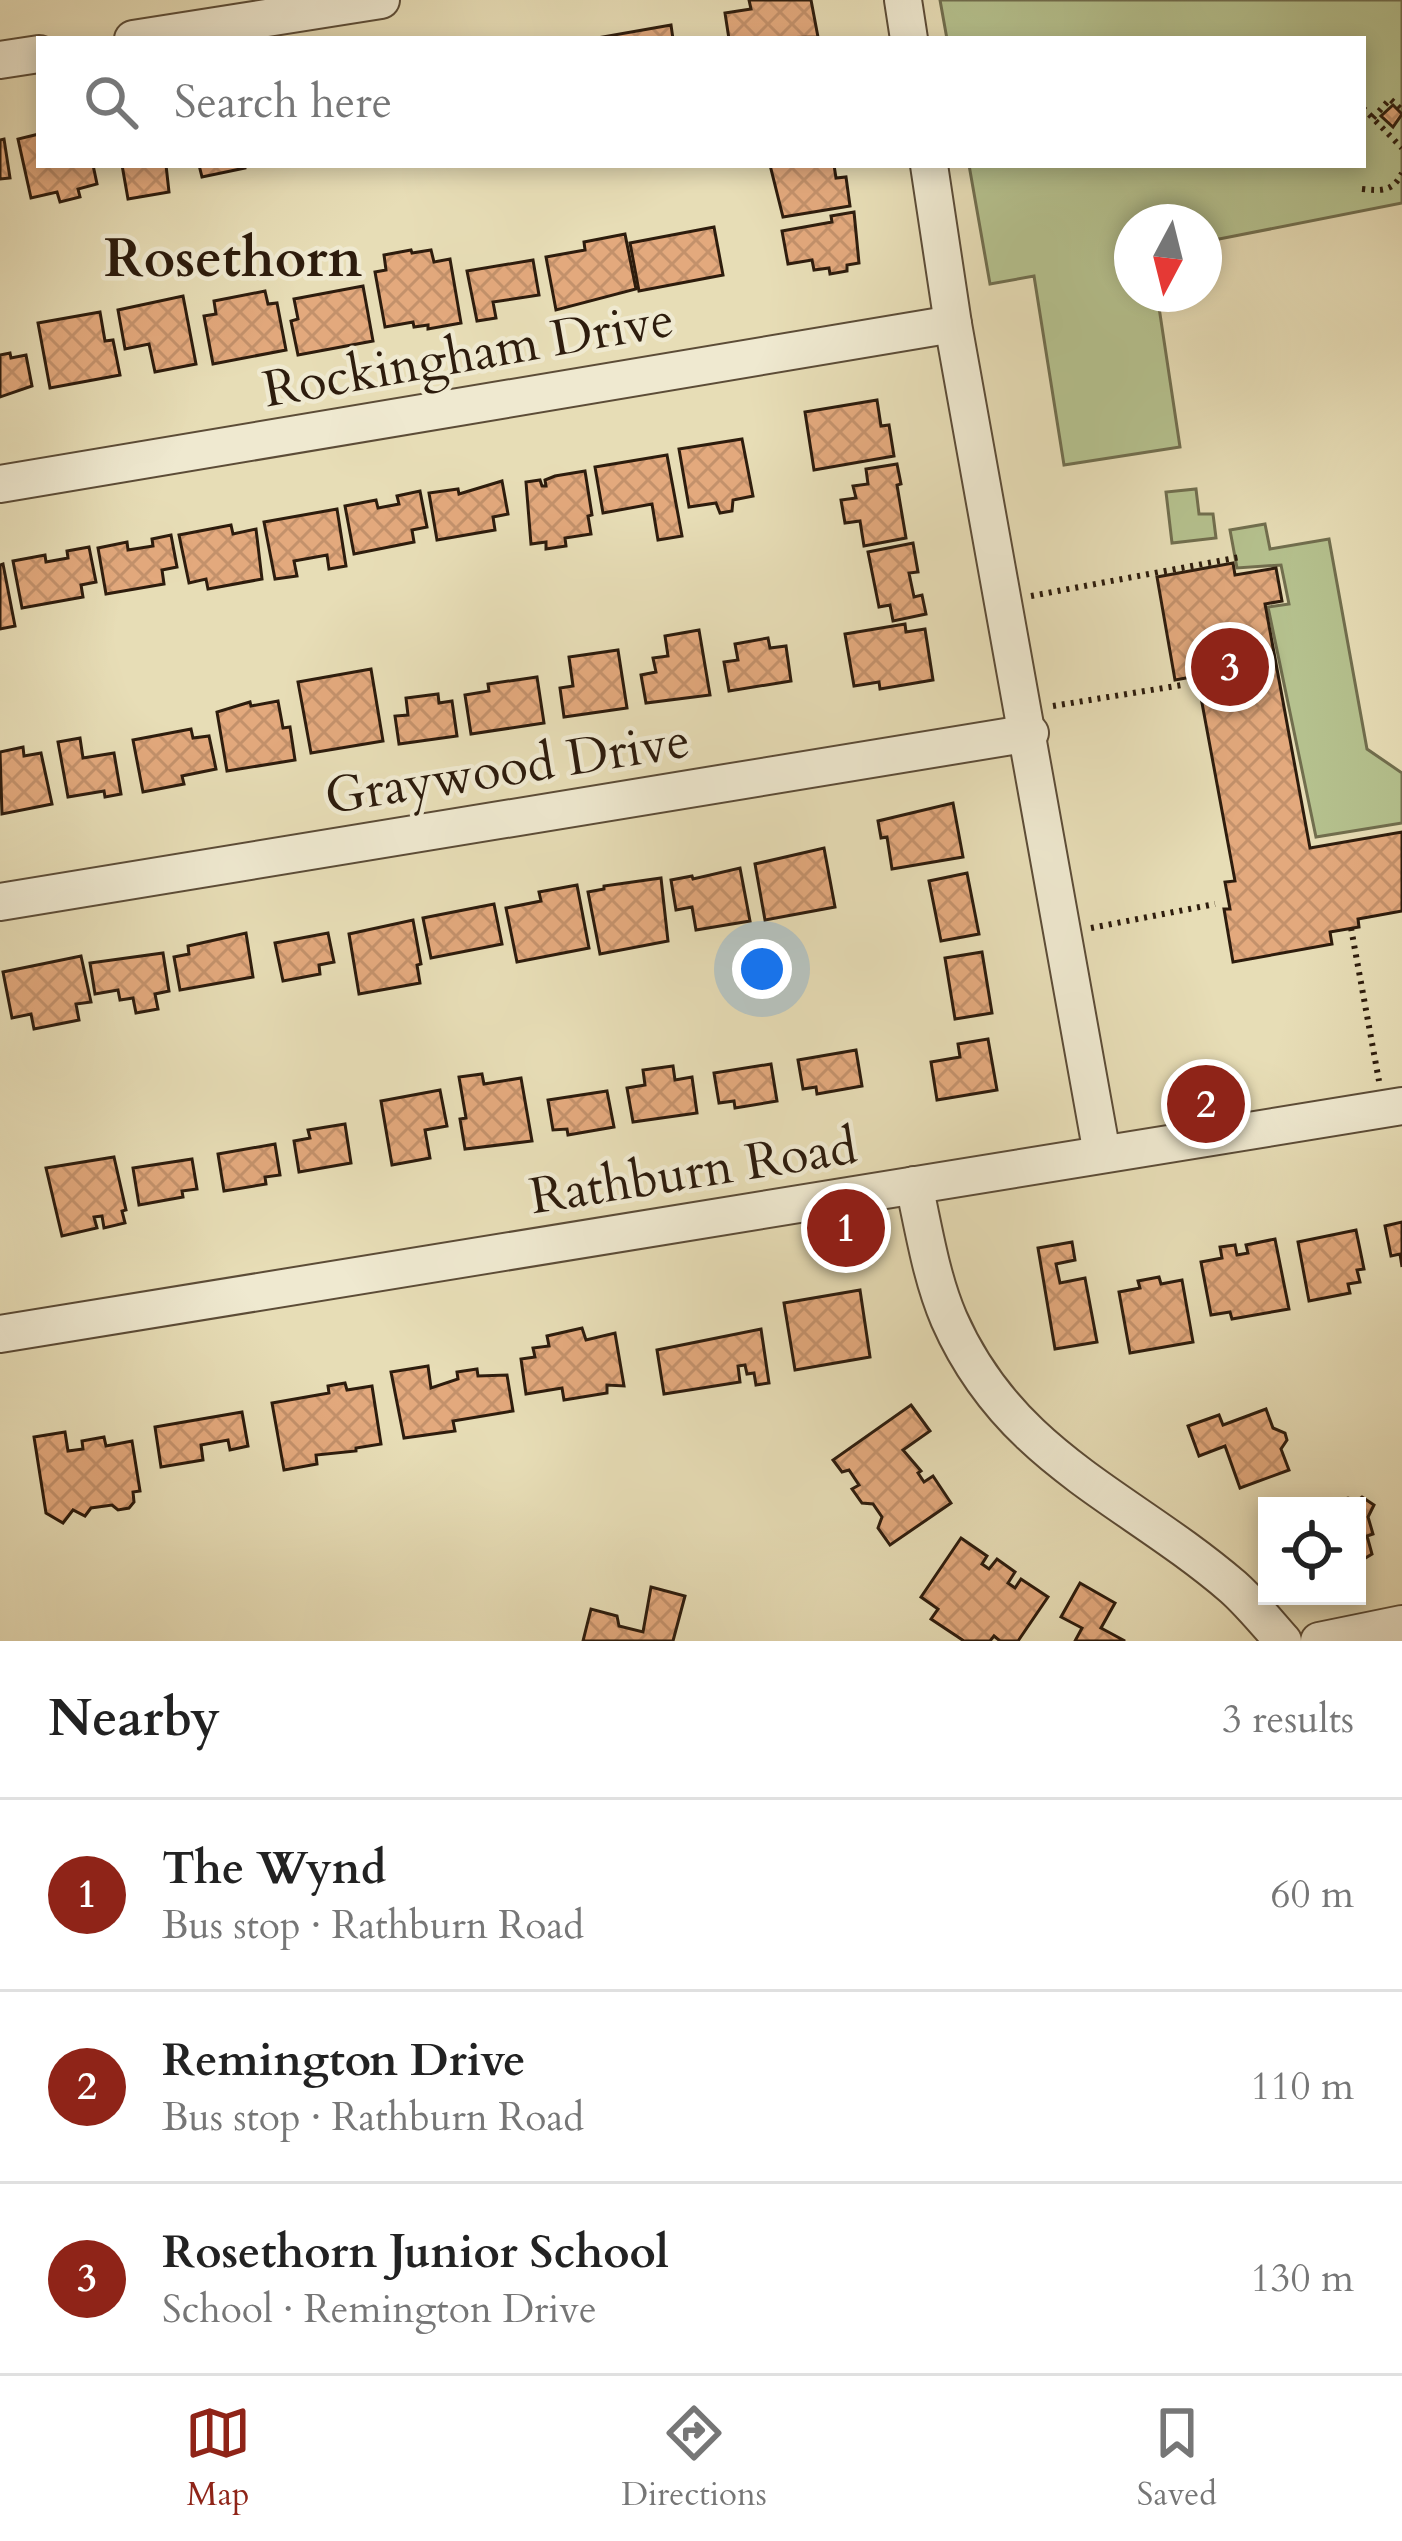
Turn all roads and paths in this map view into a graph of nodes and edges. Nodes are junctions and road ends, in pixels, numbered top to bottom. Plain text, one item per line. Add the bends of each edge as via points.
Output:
1 (381, 0) edge
2 (903, 0) edge
3 (152, 36) edge
4 (909, 36) edge
5 (36, 54) edge
6 (0, 60) edge
7 (1402, 110) edge
8 (1366, 111) edge
9 (1372, 118) junction
10 (1402, 148) edge
11 (928, 168) edge
12 (1402, 173) edge
13 (1362, 189) dead end
14 (953, 324) junction
15 (0, 484) edge
16 (1240, 557) dead end
17 (1005, 601) junction
18 (1182, 685) dead end
19 (1028, 722) junction
20 (0, 902) edge
21 (1215, 904) dead end
22 (1351, 928) dead end
23 (1064, 933) junction
24 (1393, 1107) edge
25 (1102, 1154) junction
26 (914, 1186) junction
27 (0, 1334) edge
28 (1402, 1624) edge
29 (1283, 1641) edge
30 (1318, 1641) edge

1 - 3 street
2 - 4 street
5 - 6 street
7 - 9 path via 1390,99
8 - 9 path
9 - 10 path
11 - 14 street
12 - 13 path via 1388,190
14 - 15 street, Rockingham Drive
14 - 17 street
16 - 17 path
17 - 19 street
18 - 19 path
19 - 20 street, Graywood Drive
19 - 23 street
21 - 23 path
22 - 24 path
23 - 25 street
24 - 25 street, Rathburn Road
25 - 26 street, Rathburn Road
26 - 27 street, Rathburn Road
26 - 29 street via 950,1321 1001,1404 1043,1450 1233,1588
28 - 30 street

